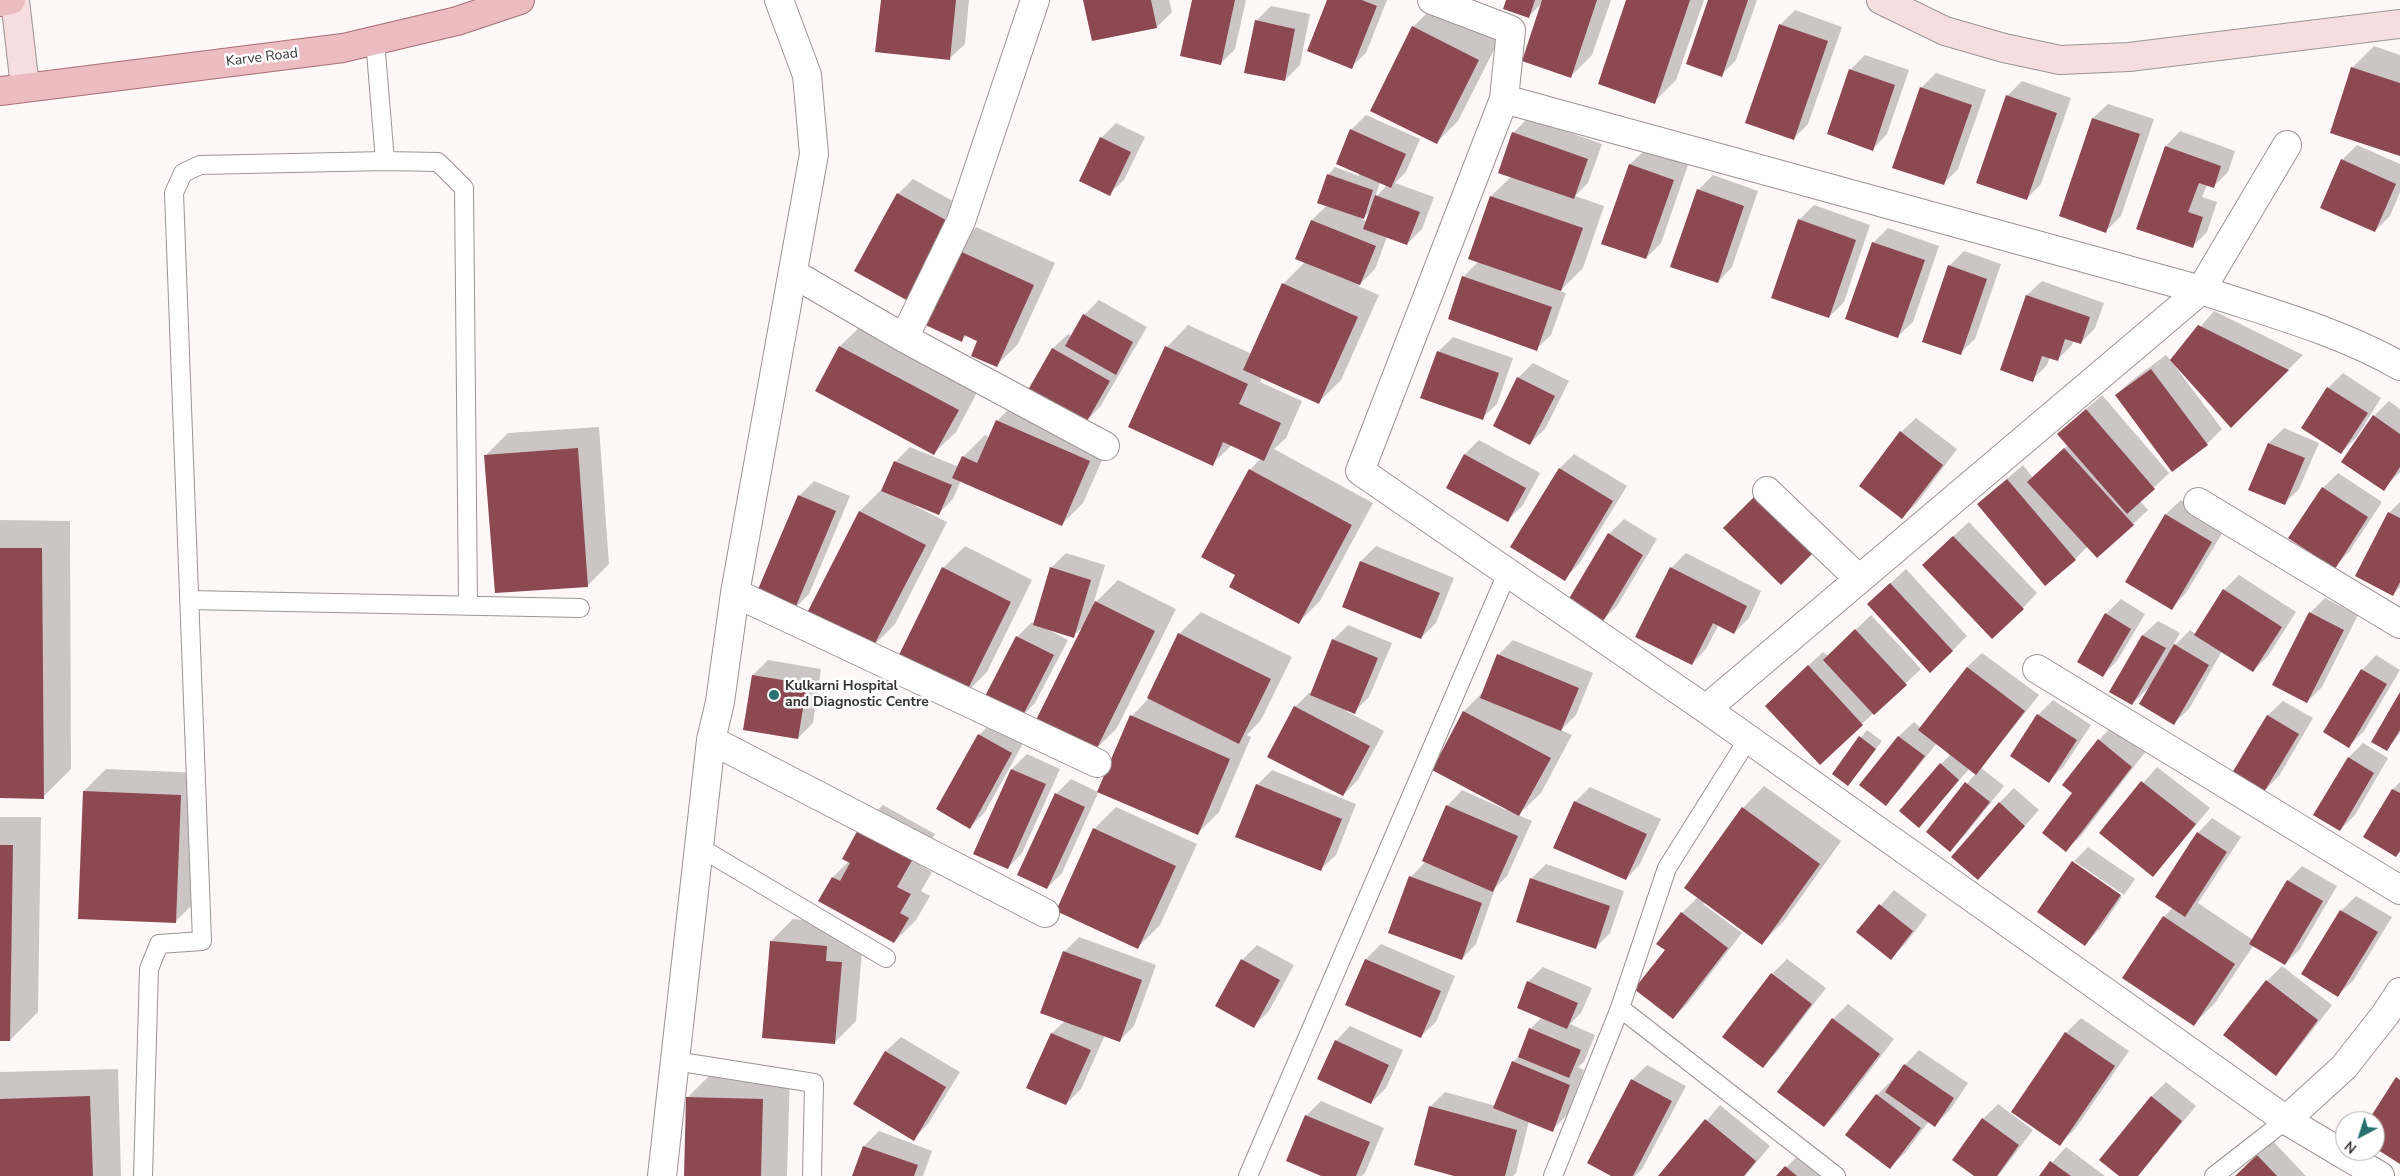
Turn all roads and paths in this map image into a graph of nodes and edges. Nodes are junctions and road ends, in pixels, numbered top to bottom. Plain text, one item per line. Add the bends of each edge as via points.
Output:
1 (11, 0) edge
2 (15, 0) edge
3 (520, 0) edge
4 (779, 0) edge
5 (1035, 0) edge
6 (1432, 0) edge
7 (1881, 0) edge
8 (0, 2) edge
9 (2400, 24) edge
10 (375, 40) junction
11 (12, 89) edge
12 (1504, 99) junction
13 (2287, 145) dead end
14 (385, 161) junction
15 (794, 274) junction
16 (2200, 290) junction
17 (904, 338) junction
18 (2400, 366) edge
19 (1105, 446) dead end
20 (1767, 491) dead end
21 (2198, 502) dead end
22 (1508, 571) junction
23 (1860, 579) junction
24 (735, 593) junction
25 (189, 600) junction
26 (468, 606) junction
27 (580, 608) dead end
28 (2400, 624) edge
29 (2037, 669) dead end
30 (1706, 709) junction
31 (1748, 739) junction
32 (711, 740) junction
33 (1097, 763) dead end
34 (699, 847) junction
35 (2400, 890) edge
36 (1045, 913) dead end
37 (886, 958) dead end
38 (2400, 992) edge
39 (1620, 1008) junction
40 (675, 1061) junction
41 (2286, 1120) junction
42 (143, 1176) edge
43 (662, 1176) edge
44 (812, 1176) edge
45 (1248, 1176) edge
46 (1554, 1176) edge
47 (1836, 1176) edge
48 (2214, 1176) edge
49 (2380, 1176) edge

1 - 8 main road
2 - 11 street
3 - 10 main road, Karve Road via 457,21
4 - 15 street via 807,75 814,154
5 - 17 street via 960,220
6 - 12 street via 1511,30
7 - 9 street via 1944,31 2060,60 2129,57
10 - 11 main road, Karve Road via 343,48
10 - 14 lane
12 - 16 street
12 - 22 street via 1360,471
13 - 16 street
14 - 25 lane via 200,165 183,173 174,193
14 - 26 lane via 438,162 464,188
15 - 17 street
15 - 24 street
16 - 18 street via 2377,352
16 - 23 street
17 - 19 street
20 - 23 street
21 - 28 street
22 - 30 street
22 - 45 lane
23 - 30 street
24 - 32 street via 720,702
24 - 33 street
25 - 26 lane
25 - 42 lane via 202,941 159,944 149,969
26 - 27 lane
29 - 35 street
30 - 31 street
31 - 39 lane via 1667,868
31 - 41 street
32 - 34 street
32 - 36 street
34 - 37 lane
34 - 40 street
38 - 41 street via 2344,1067
39 - 46 lane
39 - 47 lane
40 - 43 street
40 - 44 lane via 814,1083
41 - 48 lane
41 - 49 street

